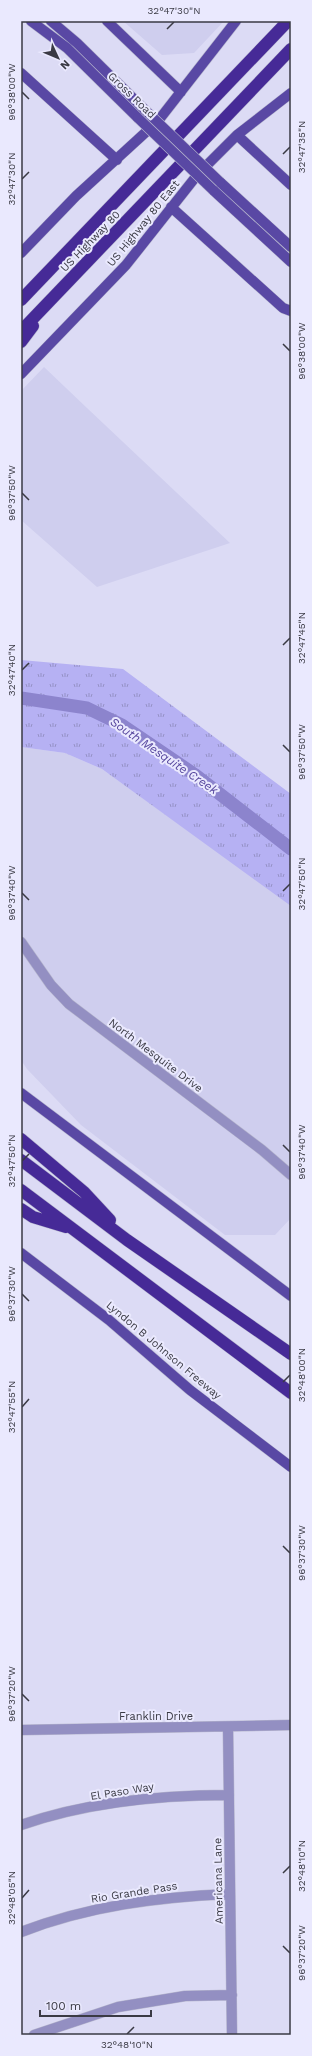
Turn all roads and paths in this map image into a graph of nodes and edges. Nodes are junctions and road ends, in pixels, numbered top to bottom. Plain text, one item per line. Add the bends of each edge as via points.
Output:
1 (31, 21) edge
2 (51, 21) edge
3 (107, 21) edge
4 (236, 21) edge
5 (288, 21) edge
6 (291, 49) edge
7 (21, 73) edge
8 (182, 92) junction
9 (291, 94) edge
10 (142, 114) junction
11 (237, 135) junction
12 (117, 160) junction
13 (291, 185) edge
14 (171, 207) junction
15 (291, 247) edge
16 (21, 253) edge
17 (291, 262) edge
18 (52, 299) junction
19 (21, 300) edge
20 (291, 311) edge
21 (21, 331) edge
22 (21, 342) edge
23 (21, 374) edge
24 (21, 942) edge
25 (21, 1093) edge
26 (21, 1139) edge
27 (21, 1160) edge
28 (291, 1175) edge
29 (21, 1190) edge
30 (21, 1209) edge
31 (75, 1230) junction
32 (127, 1240) junction
33 (21, 1253) edge
34 (291, 1296) edge
35 (291, 1354) edge
36 (291, 1393) edge
37 (291, 1467) edge
38 (291, 1725) edge
39 (228, 1728) junction
40 (21, 1730) edge
41 (229, 1795) junction
42 (21, 1825) edge
43 (230, 1894) junction
44 (21, 1932) edge
45 (232, 1995) junction
46 (34, 2035) edge
47 (232, 2035) edge

1 - 10 main road, Gross Road via 67,48
2 - 10 main road, Gross Road via 77,43
3 - 8 main road
4 - 8 main road
5 - 19 highway, US Highway 80
6 - 18 highway, US Highway 80
7 - 12 main road
8 - 12 main road via 158,121
9 - 11 main road, US Highway 80 East
10 - 15 main road, Gross Road, bridge
10 - 17 main road, Gross Road, bridge via 213,190
11 - 13 main road
11 - 14 main road, US Highway 80 East via 198,174
12 - 16 main road via 76,196
14 - 20 main road via 283,308
14 - 23 main road, US Highway 80 East via 126,265
18 - 21 highway, US Highway 80
18 - 22 highway
24 - 28 street, North Mesquite Drive via 51,985 70,1004 262,1150
25 - 34 main road
26 - 32 highway via 84,1192
27 - 32 highway
29 - 31 highway
30 - 31 highway via 33,1217
31 - 36 highway
32 - 35 highway
33 - 37 main road, Lyndon B Johnson Freeway via 109,1320 190,1390
38 - 39 street, Franklin Drive
39 - 40 street, Franklin Drive
39 - 41 street, Americana Lane
41 - 42 street, El Paso Way via 178,1795 118,1802
41 - 43 street, Americana Lane
43 - 44 street, Rio Grande Pass via 176,1896 105,1906
43 - 45 street, Americana Lane
45 - 46 street via 185,1996 118,2007
45 - 47 street, Americana Lane

